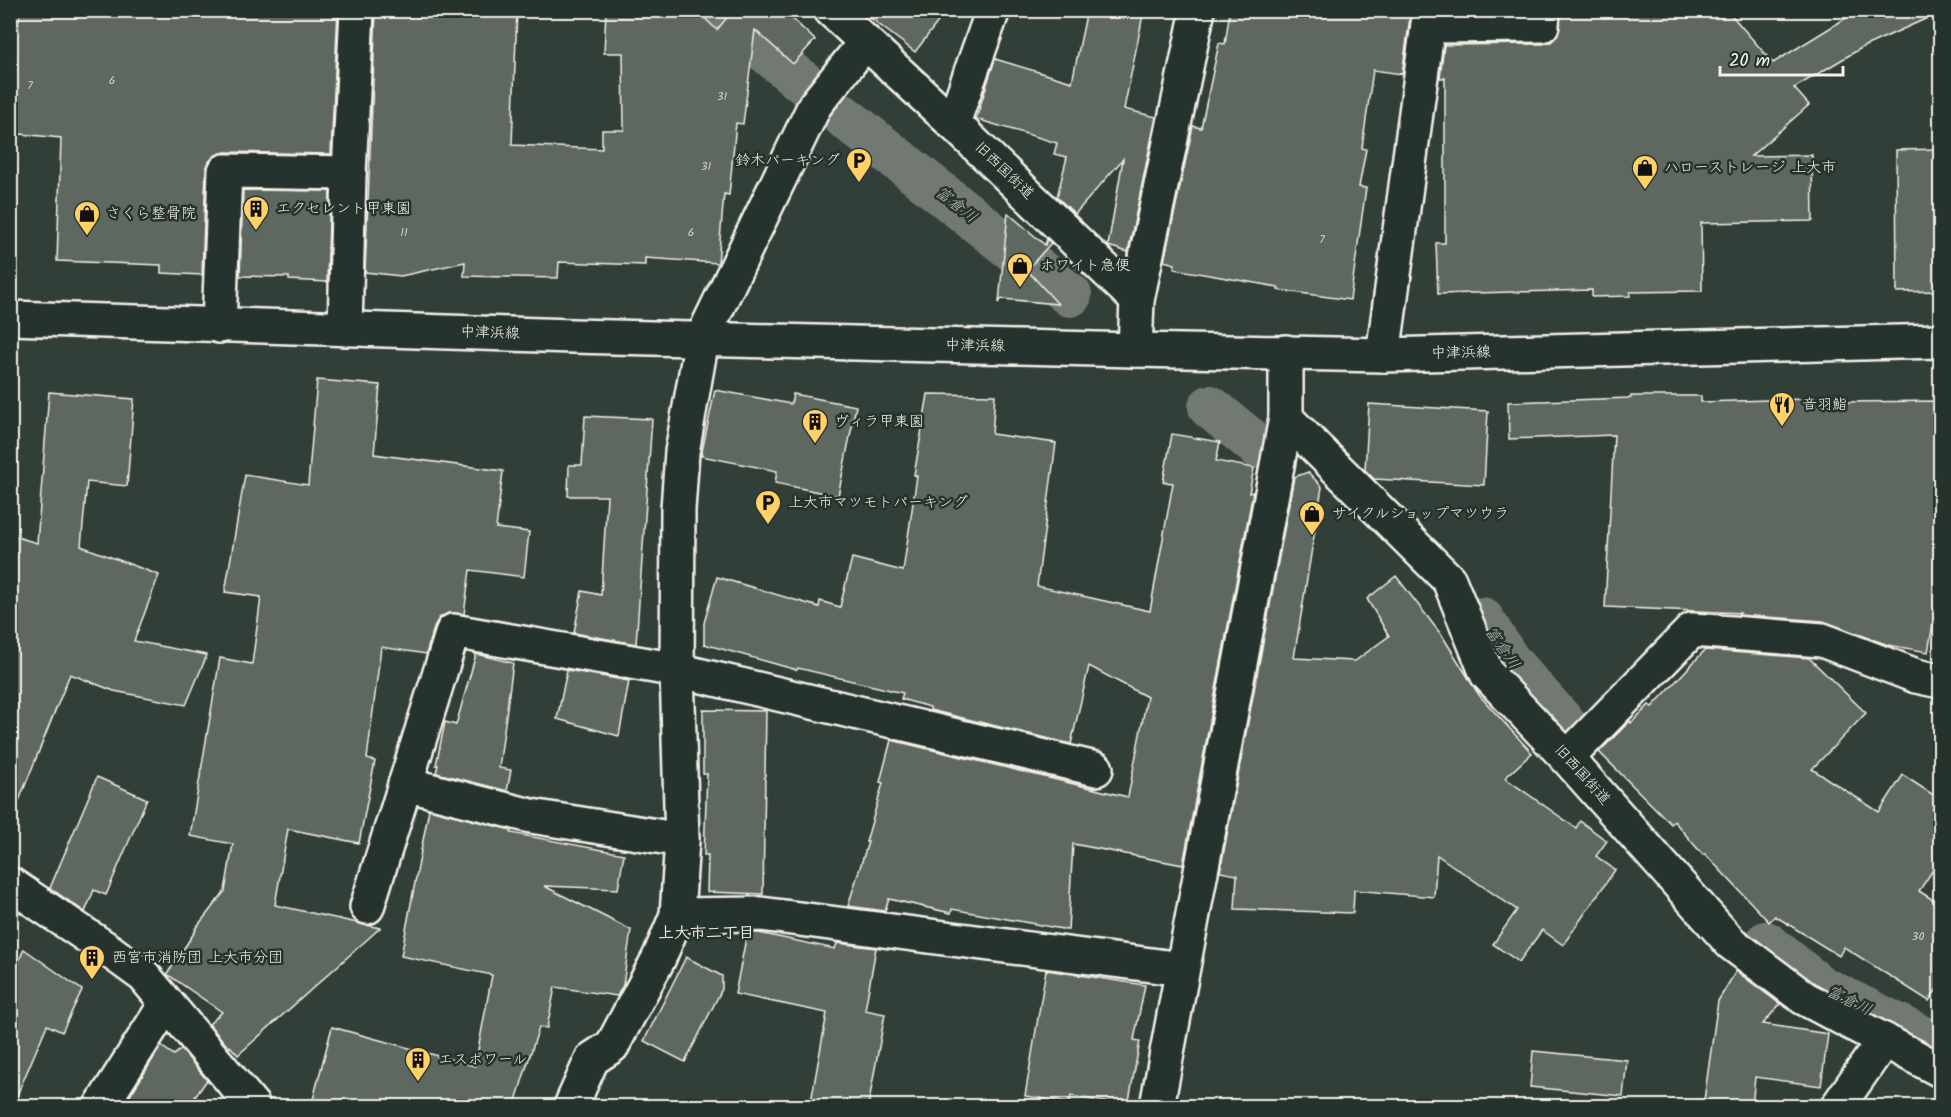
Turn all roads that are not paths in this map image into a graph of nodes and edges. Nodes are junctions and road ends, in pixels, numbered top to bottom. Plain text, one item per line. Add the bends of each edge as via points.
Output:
1 (357, 10) edge
2 (831, 10) edge
3 (993, 10) edge
4 (1198, 10) edge
5 (1544, 10) edge
6 (1429, 18) edge
7 (865, 43) junction
8 (954, 123) junction
9 (349, 173) junction
10 (1137, 300) junction
11 (10, 318) edge
12 (219, 326) junction
13 (345, 328) junction
14 (702, 339) junction
15 (1941, 341) edge
16 (1135, 350) junction
17 (1286, 352) junction
18 (1383, 355) junction
19 (1286, 418) junction
20 (677, 670) junction
21 (1941, 681) edge
22 (1567, 758) junction
23 (1096, 769) dead end
24 (405, 784) junction
25 (682, 840) junction
26 (10, 884) edge
27 (367, 907) dead end
28 (677, 915) junction
29 (1182, 969) junction
30 (166, 1004) junction
31 (1884, 1040) junction
32 (1938, 1062) edge
33 (101, 1107) edge
34 (253, 1107) edge
35 (571, 1107) edge
36 (1157, 1107) edge
37 (1838, 1107) edge

1 - 9 street
2 - 7 street, 旧西国街道
3 - 8 street
4 - 10 street
5 - 6 street via 1542,25
6 - 18 street
7 - 8 street, 旧西国街道
7 - 14 street via 815,105
8 - 10 street, 旧西国街道
9 - 12 street via 225,171
9 - 13 street
10 - 16 street
11 - 12 street, 中津浜線
12 - 13 street, 中津浜線
13 - 14 street, 中津浜線
14 - 16 street, 中津浜線
14 - 20 street via 681,464
15 - 18 street, 中津浜線
16 - 17 street, 中津浜線
17 - 18 street, 中津浜線
17 - 19 street
19 - 22 street, 旧西国街道 via 1449,580 1487,674
19 - 29 street
20 - 23 street
20 - 24 street via 453,632
20 - 25 street
21 - 22 street via 1916,676 1822,640 1692,630
22 - 31 street, 旧西国街道 via 1731,943 1804,998
24 - 25 street via 531,816
24 - 27 street
25 - 28 street
26 - 30 street via 144,976
28 - 29 street via 761,914
28 - 35 street via 612,1046 592,1059
29 - 36 street
30 - 33 street
30 - 34 street
31 - 32 street, 旧西国街道
31 - 37 street

